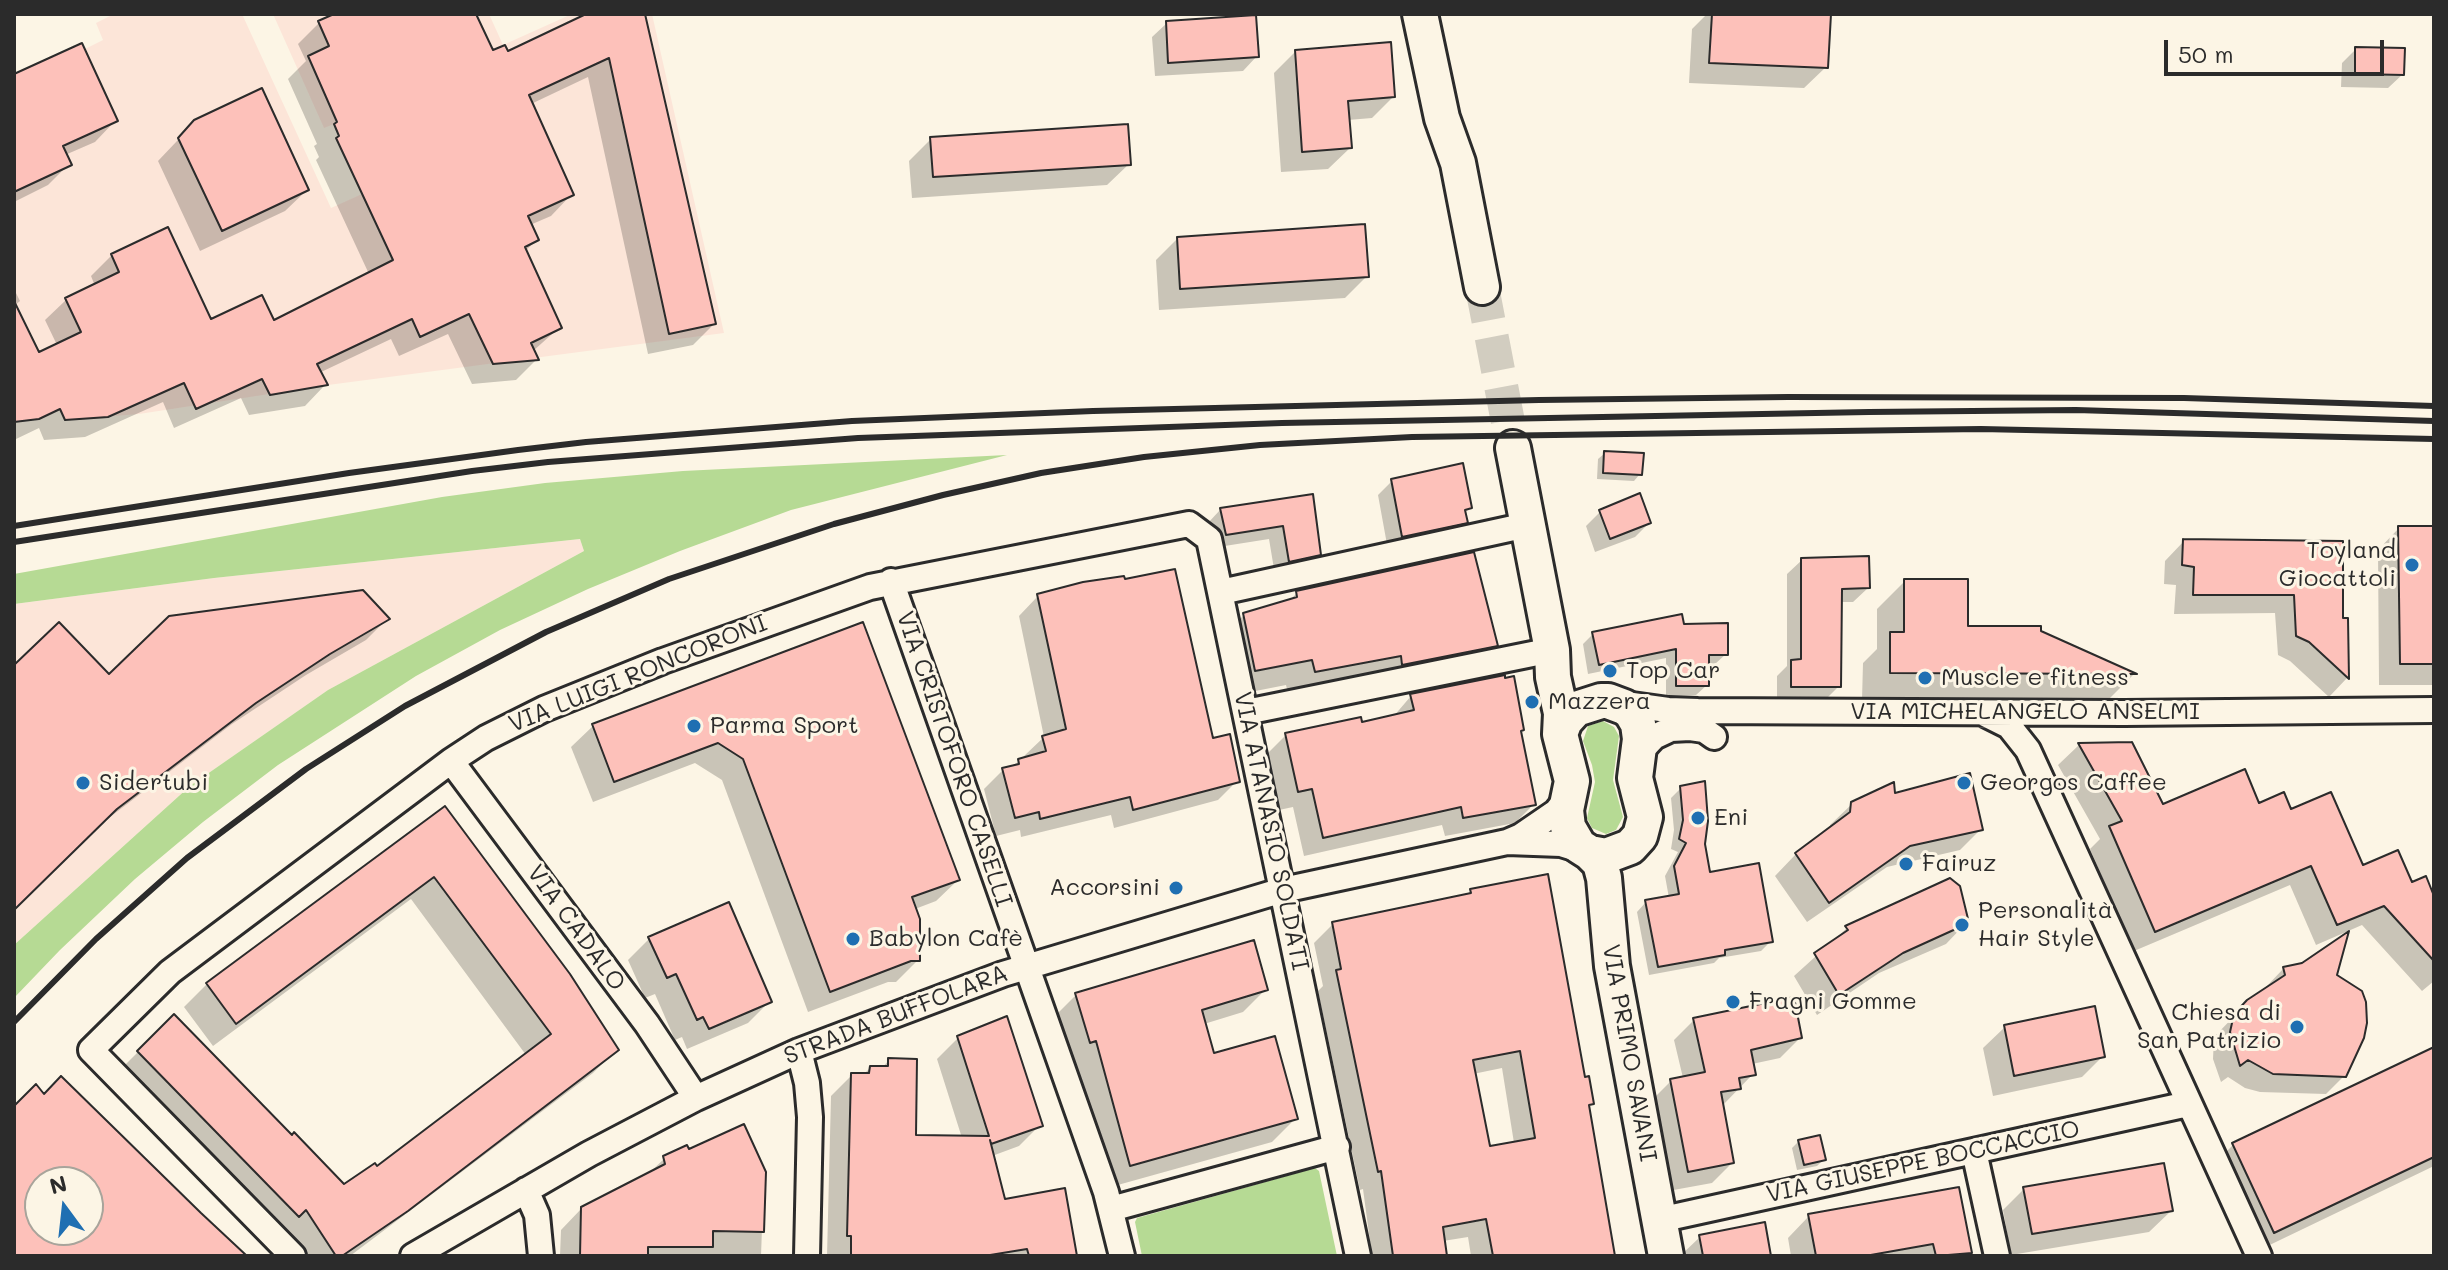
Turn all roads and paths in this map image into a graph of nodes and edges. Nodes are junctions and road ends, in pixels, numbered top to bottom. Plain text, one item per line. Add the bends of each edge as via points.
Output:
1 (1420, 14) edge
2 (1443, 14) edge
3 (1459, 170) junction
4 (1482, 287) tunnel mouth
5 (1513, 448) tunnel mouth
6 (1189, 524) joint
7 (1527, 525) junction
8 (891, 581) junction
9 (1221, 592) junction
10 (1552, 650) junction
11 (1616, 703) junction
12 (2434, 710) edge
13 (1970, 711) junction
14 (1246, 712) junction
15 (2056, 713) junction
16 (1560, 734) junction
17 (1714, 737) dead end
18 (2028, 750) junction
19 (1638, 754) junction
20 (451, 761) junction
21 (1569, 796) junction
22 (1507, 842) junction
23 (1590, 853) junction
24 (1283, 890) junction
25 (1026, 966) junction
26 (799, 1051) junction
27 (696, 1098) junction
28 (2188, 1104) junction
29 (1337, 1147) junction
30 (1974, 1151) junction
31 (526, 1190) junction
32 (1111, 1209) junction
33 (1659, 1220) junction
34 (293, 1256) edge
35 (413, 1256) edge
36 (541, 1256) edge
37 (807, 1256) edge
38 (1122, 1256) edge
39 (1358, 1256) edge
40 (1666, 1256) edge
41 (1997, 1256) edge
42 (2259, 1256) edge

1 - 3 street
2 - 3 street via 1459,114
3 - 4 street
5 - 7 street, VIA PRIMO SAVANI
6 - 8 street, VIA LUIGI RONCORONI
6 - 9 street, VIA ATANASIO SOLDATI via 1209,539
7 - 9 street
7 - 10 street, VIA PRIMO SAVANI
8 - 20 street, VIA LUIGI RONCORONI via 595,687 514,723
8 - 25 street, VIA CRISTOFORO CASELLI
9 - 14 street, VIA ATANASIO SOLDATI
10 - 11 street via 1594,691
10 - 14 street
10 - 16 street, VIA PRIMO SAVANI
11 - 13 street, VIA MICHELANGELO ANSELMI via 1684,711
11 - 16 street via 1592,702 1576,709
11 - 19 street via 1638,724
12 - 15 street, VIA MICHELANGELO ANSELMI
13 - 15 street, VIA MICHELANGELO ANSELMI
13 - 18 street via 2001,720
14 - 24 street, VIA ATANASIO SOLDATI
15 - 18 street via 2026,729
16 - 21 street, VIA PRIMO SAVANI via 1571,774
17 - 19 street via 1704,730 1671,729 1648,741
18 - 28 street
19 - 23 street via 1635,778 1645,817 1640,836 1614,855
20 - 27 street, VIA CADALO
20 - 34 street, VIA LUIGI RONCORONI via 205,944 91,1050
21 - 22 street, STRADA BUFFOLARA via 1556,812
21 - 23 street, VIA PRIMO SAVANI via 1568,827
22 - 23 street, STRADA BUFFOLARA via 1568,845
22 - 24 street, STRADA BUFFOLARA
23 - 33 street, VIA PRIMO SAVANI via 1604,878 1612,966
24 - 25 street, STRADA BUFFOLARA
24 - 29 street, VIA ATANASIO SOLDATI
25 - 26 street, STRADA BUFFOLARA
25 - 32 street, VIA CRISTOFORO CASELLI
26 - 27 street, STRADA BUFFOLARA
26 - 37 street via 810,1117
27 - 31 street, STRADA BUFFOLARA
28 - 30 street, VIA GIUSEPPE BOCCACCIO
28 - 42 street
29 - 32 street
29 - 39 street, VIA ATANASIO SOLDATI
30 - 33 street, VIA GIUSEPPE BOCCACCIO
30 - 41 street
31 - 35 street, STRADA BUFFOLARA
31 - 36 street via 537,1215
32 - 38 street, VIA CRISTOFORO CASELLI
33 - 40 street, VIA PRIMO SAVANI

